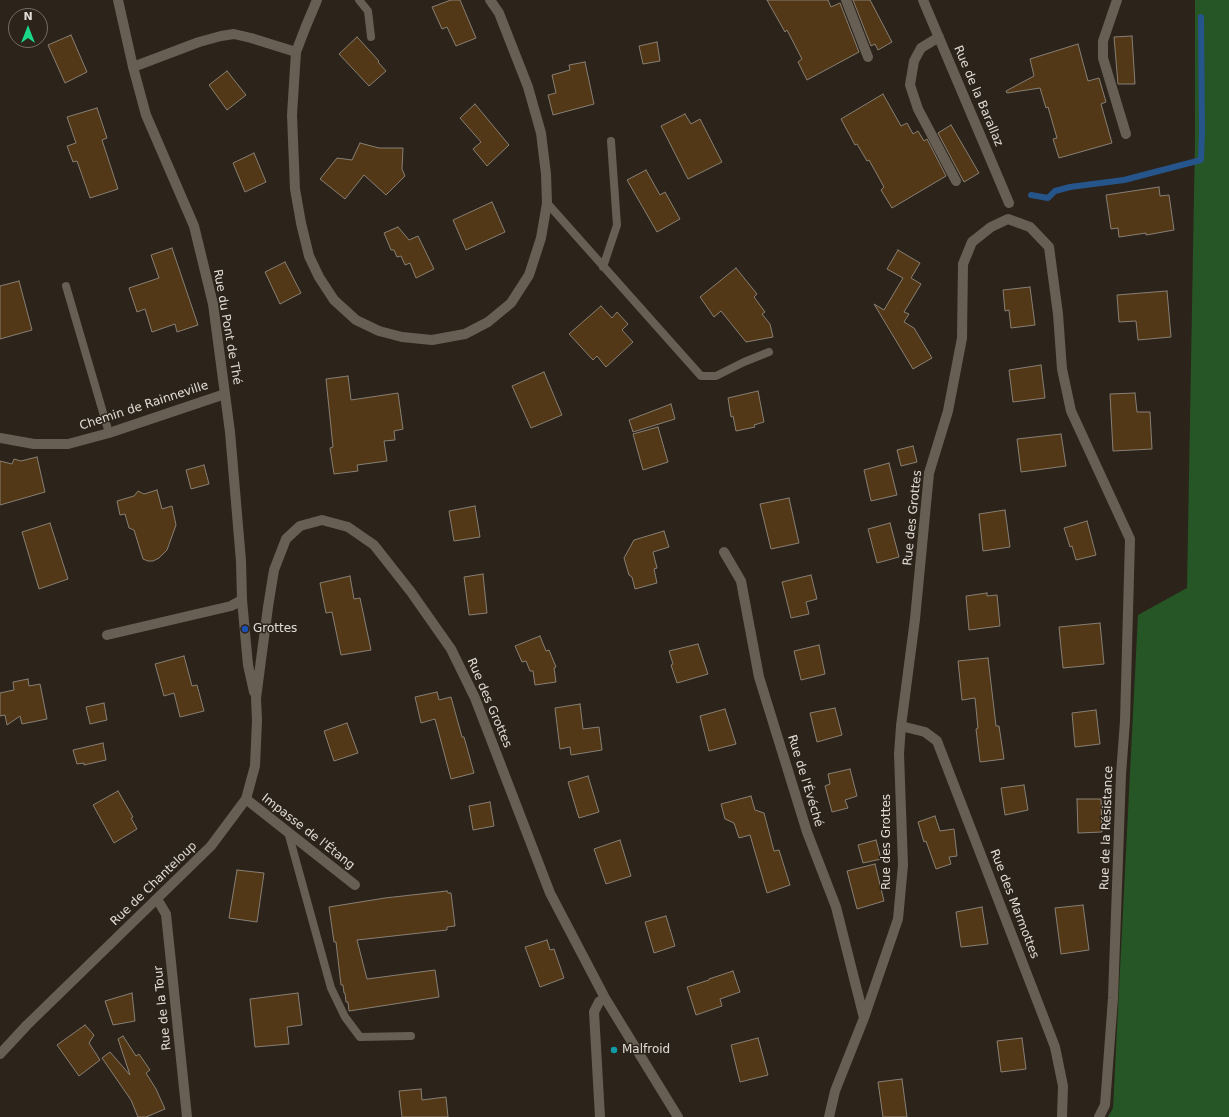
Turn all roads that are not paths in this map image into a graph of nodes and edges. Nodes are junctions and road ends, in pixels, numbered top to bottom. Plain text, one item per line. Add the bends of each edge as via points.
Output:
1 (118, 0) edge
2 (317, 0) edge
3 (359, 0) edge
4 (490, 0) edge
5 (846, 0) edge
6 (923, 0) edge
7 (1117, 0) edge
8 (371, 37) dead end
9 (939, 37) junction
10 (296, 52) junction
11 (868, 58) dead end
12 (133, 67) junction
13 (1126, 134) dead end
14 (610, 141) dead end
15 (956, 182) dead end
16 (547, 203) junction
17 (1009, 203) dead end
18 (603, 267) junction
19 (66, 286) dead end
20 (769, 352) dead end
21 (225, 394) junction
22 (110, 433) junction
23 (0, 438) edge
24 (1130, 539) joint
25 (724, 552) dead end
26 (242, 600) junction
27 (107, 635) dead end
28 (256, 698) junction
29 (900, 726) junction
30 (246, 799) junction
31 (288, 832) junction
32 (355, 885) dead end
33 (157, 899) junction
34 (605, 998) junction
35 (864, 1018) junction
36 (411, 1036) dead end
37 (0, 1054) edge
38 (187, 1117) edge
39 (600, 1117) edge
40 (678, 1117) edge
41 (829, 1117) edge
42 (1062, 1117) edge
43 (1099, 1117) edge

1 - 12 street, Rue du Pont de Thé
2 - 10 street
3 - 8 lane via 368,11
4 - 16 street via 498,13 530,93 541,133
5 - 11 street
6 - 9 street, Rue de la Barallaz
7 - 13 street via 1102,40 1103,58
9 - 15 street via 921,48 914,61 910,85 918,109
9 - 17 street, Rue de la Barallaz
10 - 12 street via 234,34 198,42
10 - 16 street via 292,115 295,189 301,223 309,256 319,277 334,300 356,320 378,331 432,340 465,334 488,322 511,303 529,275 541,238
12 - 21 street, Rue du Pont de Thé via 146,115 194,226 213,304
14 - 18 lane via 617,225
16 - 18 lane
18 - 20 lane via 701,376 716,376
19 - 22 lane
21 - 22 street, Chemin de Rainneville
21 - 26 street, Rue du Pont de Thé via 239,533
22 - 23 street, Chemin de Rainneville via 68,444 34,444
24 - 29 street, Rue des Grottes via 1071,411 1062,369 1049,247 1030,227 1008,219 991,227 972,242 963,264 962,338 948,411 929,474 915,619
24 - 43 street, Rue de la Résistance via 1125,721 1112,998 1105,1105
25 - 35 street, Rue de l'Évéché via 740,581 759,677 807,832 836,907
26 - 27 street via 232,606
26 - 28 street, Rue du Pont de Thé via 248,665
28 - 30 street, Rue de Chanteloup via 255,766
28 - 34 street, Rue des Grottes via 274,570 286,539 300,526 322,520 348,527 374,545 451,649 475,698 550,893
29 - 35 street, Rue des Grottes via 903,865 898,920
29 - 42 street, Rue des Marmottes via 925,732 937,741 1055,1047 1063,1086
30 - 31 street, Impasse de l'Étang
30 - 33 street, Rue de Chanteloup via 211,846
31 - 32 street, Impasse de l'Étang
31 - 36 lane via 331,988 345,1017 360,1037
33 - 37 street, Rue de Chanteloup via 26,1025
33 - 38 street, Rue de la Tour via 166,914
34 - 39 street via 599,1002 594,1012
34 - 40 street, Rue des Grottes
35 - 41 street, Rue des Grottes via 835,1091

